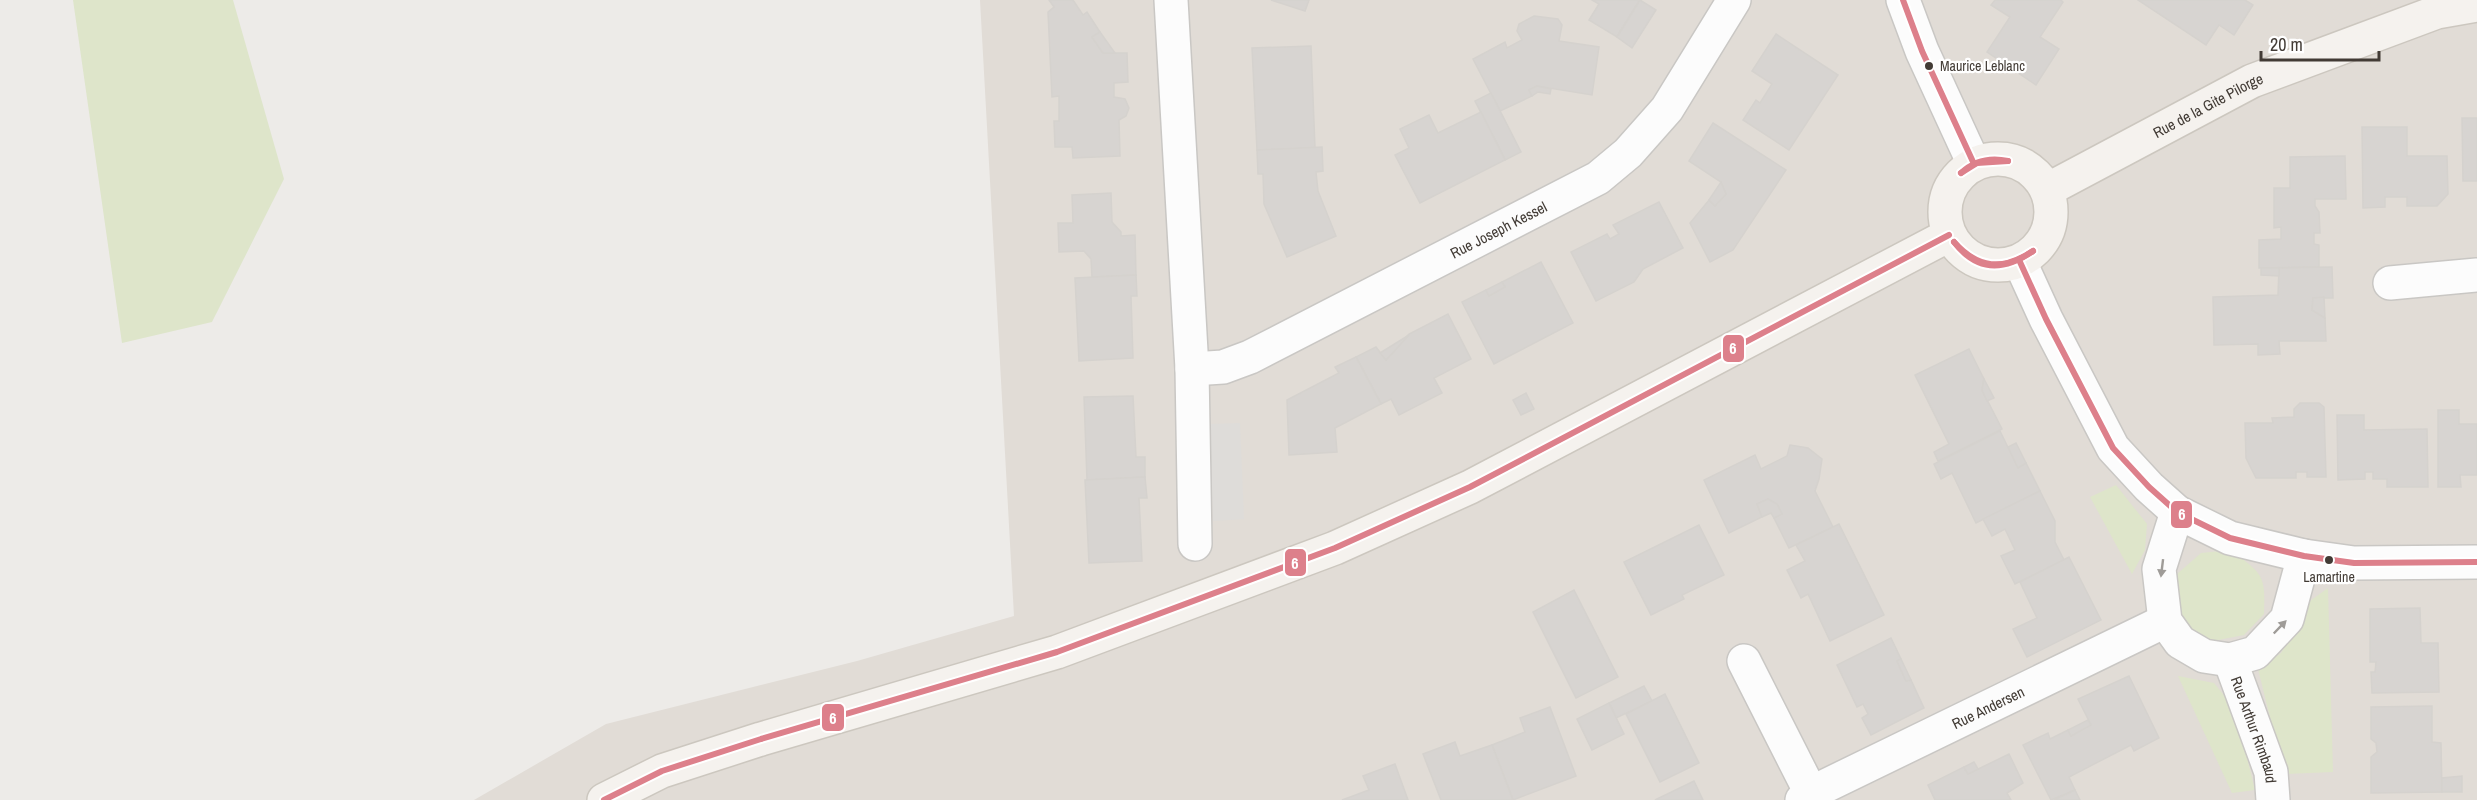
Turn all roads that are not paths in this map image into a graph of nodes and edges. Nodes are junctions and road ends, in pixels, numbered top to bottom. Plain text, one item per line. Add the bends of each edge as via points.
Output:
1 (1171, 0) edge
2 (1734, 0) edge
3 (1904, 0) edge
4 (2477, 5) edge
5 (1974, 164) junction
6 (2047, 189) junction
7 (1949, 235) junction
8 (2020, 262) junction
9 (2477, 275) edge
10 (2390, 283) dead end
11 (1192, 369) junction
12 (2177, 512) junction
13 (1195, 544) dead end
14 (2304, 555) junction
15 (2477, 562) edge
16 (2165, 621) junction
17 (2230, 660) junction
18 (1744, 661) dead end
19 (1806, 797) edge
20 (604, 800) edge
21 (2273, 800) edge

1 - 11 street
2 - 11 street, Rue Joseph Kessel via 1667,109 1628,153 1598,178 1250,357 1223,367
3 - 5 street via 1922,51
4 - 6 street, Rue de la Gite Pilorge via 2437,12 2252,81
5 - 6 street via 1994,158 2015,162 2033,172
5 - 7 street via 1957,176 1947,194 1944,215
6 - 8 street via 2051,210 2048,231 2037,249
7 - 8 street via 1961,252 1979,263 2000,266
7 - 20 street via 1470,487 1335,548 1057,652 662,771
8 - 12 street via 2113,448
9 - 10 street
11 - 13 street
12 - 14 street via 2230,538
12 -> 16 street via 2159,569
14 - 15 street via 2354,563
17 -> 14 street, Rue Arthur Rimbaud via 2255,652 2287,619
16 - 17 street, Rue Arthur Rimbaud via 2180,642 2204,656
16 - 19 street, Rue Andersen
17 - 21 street, Rue Arthur Rimbaud via 2271,772
18 - 19 street, Rue Andersen

